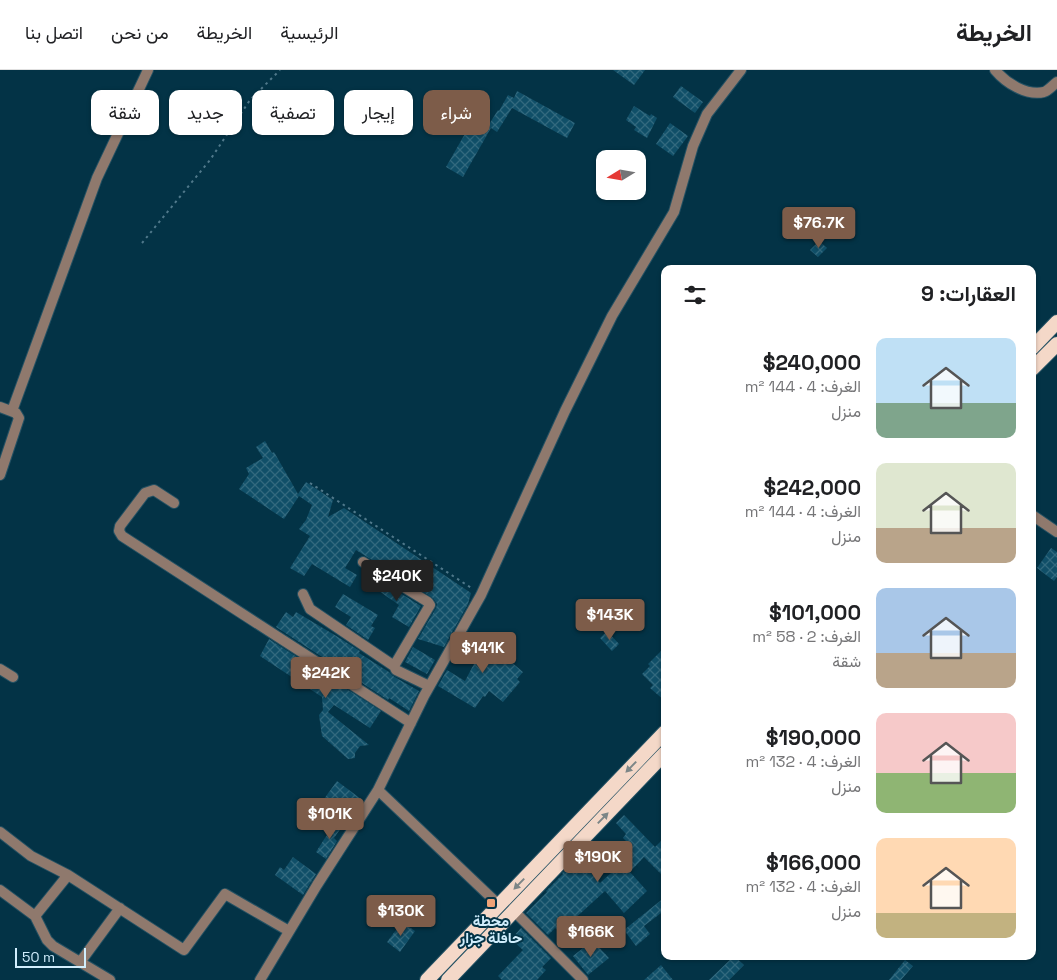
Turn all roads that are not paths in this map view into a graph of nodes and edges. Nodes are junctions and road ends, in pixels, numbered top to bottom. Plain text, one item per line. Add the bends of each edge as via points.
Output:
1 (148, 70) edge
2 (741, 70) edge
3 (996, 70) edge
4 (1057, 82) edge
5 (1057, 322) edge
6 (1036, 344) edge
7 (1057, 344) edge
8 (1036, 365) edge
9 (0, 407) edge
10 (12, 411) junction
11 (1, 470) edge
12 (174, 503) dead end
13 (1036, 518) edge
14 (1057, 532) edge
15 (363, 562) dead end
16 (303, 594) dead end
17 (394, 666) junction
18 (0, 669) edge
19 (13, 677) dead end
20 (429, 686) junction
21 (411, 723) junction
22 (661, 736) edge
23 (661, 757) edge
24 (378, 790) junction
25 (0, 832) edge
26 (68, 875) junction
27 (0, 890) edge
28 (499, 905) junction
29 (120, 908) junction
30 (514, 911) junction
31 (35, 916) junction
32 (289, 931) junction
33 (81, 961) junction
34 (110, 980) edge
35 (260, 980) edge
36 (427, 980) edge
37 (448, 980) edge
38 (583, 980) edge

1 - 10 street via 97,178
2 - 20 street via 707,114 693,146 674,212 612,316 481,595
3 - 4 street via 1004,81 1025,91 1045,92
5 - 6 highway
7 - 8 highway
9 - 10 street
10 - 11 street via 19,418
12 - 21 street via 150,490 119,531 122,536
13 - 14 street
15 - 17 street via 430,605
16 - 17 street via 310,610
17 - 20 street
18 - 19 street
20 - 21 street
21 - 24 street
22 -> 28 highway
30 -> 23 highway
24 - 28 street
24 - 32 street
25 - 26 street via 31,856
26 - 29 street
26 - 31 street
27 - 31 street
28 - 36 highway
29 - 32 street via 184,950 225,894
29 - 33 street
30 - 37 highway
30 - 38 street
31 - 33 street via 47,940
32 - 35 street
33 - 34 street

